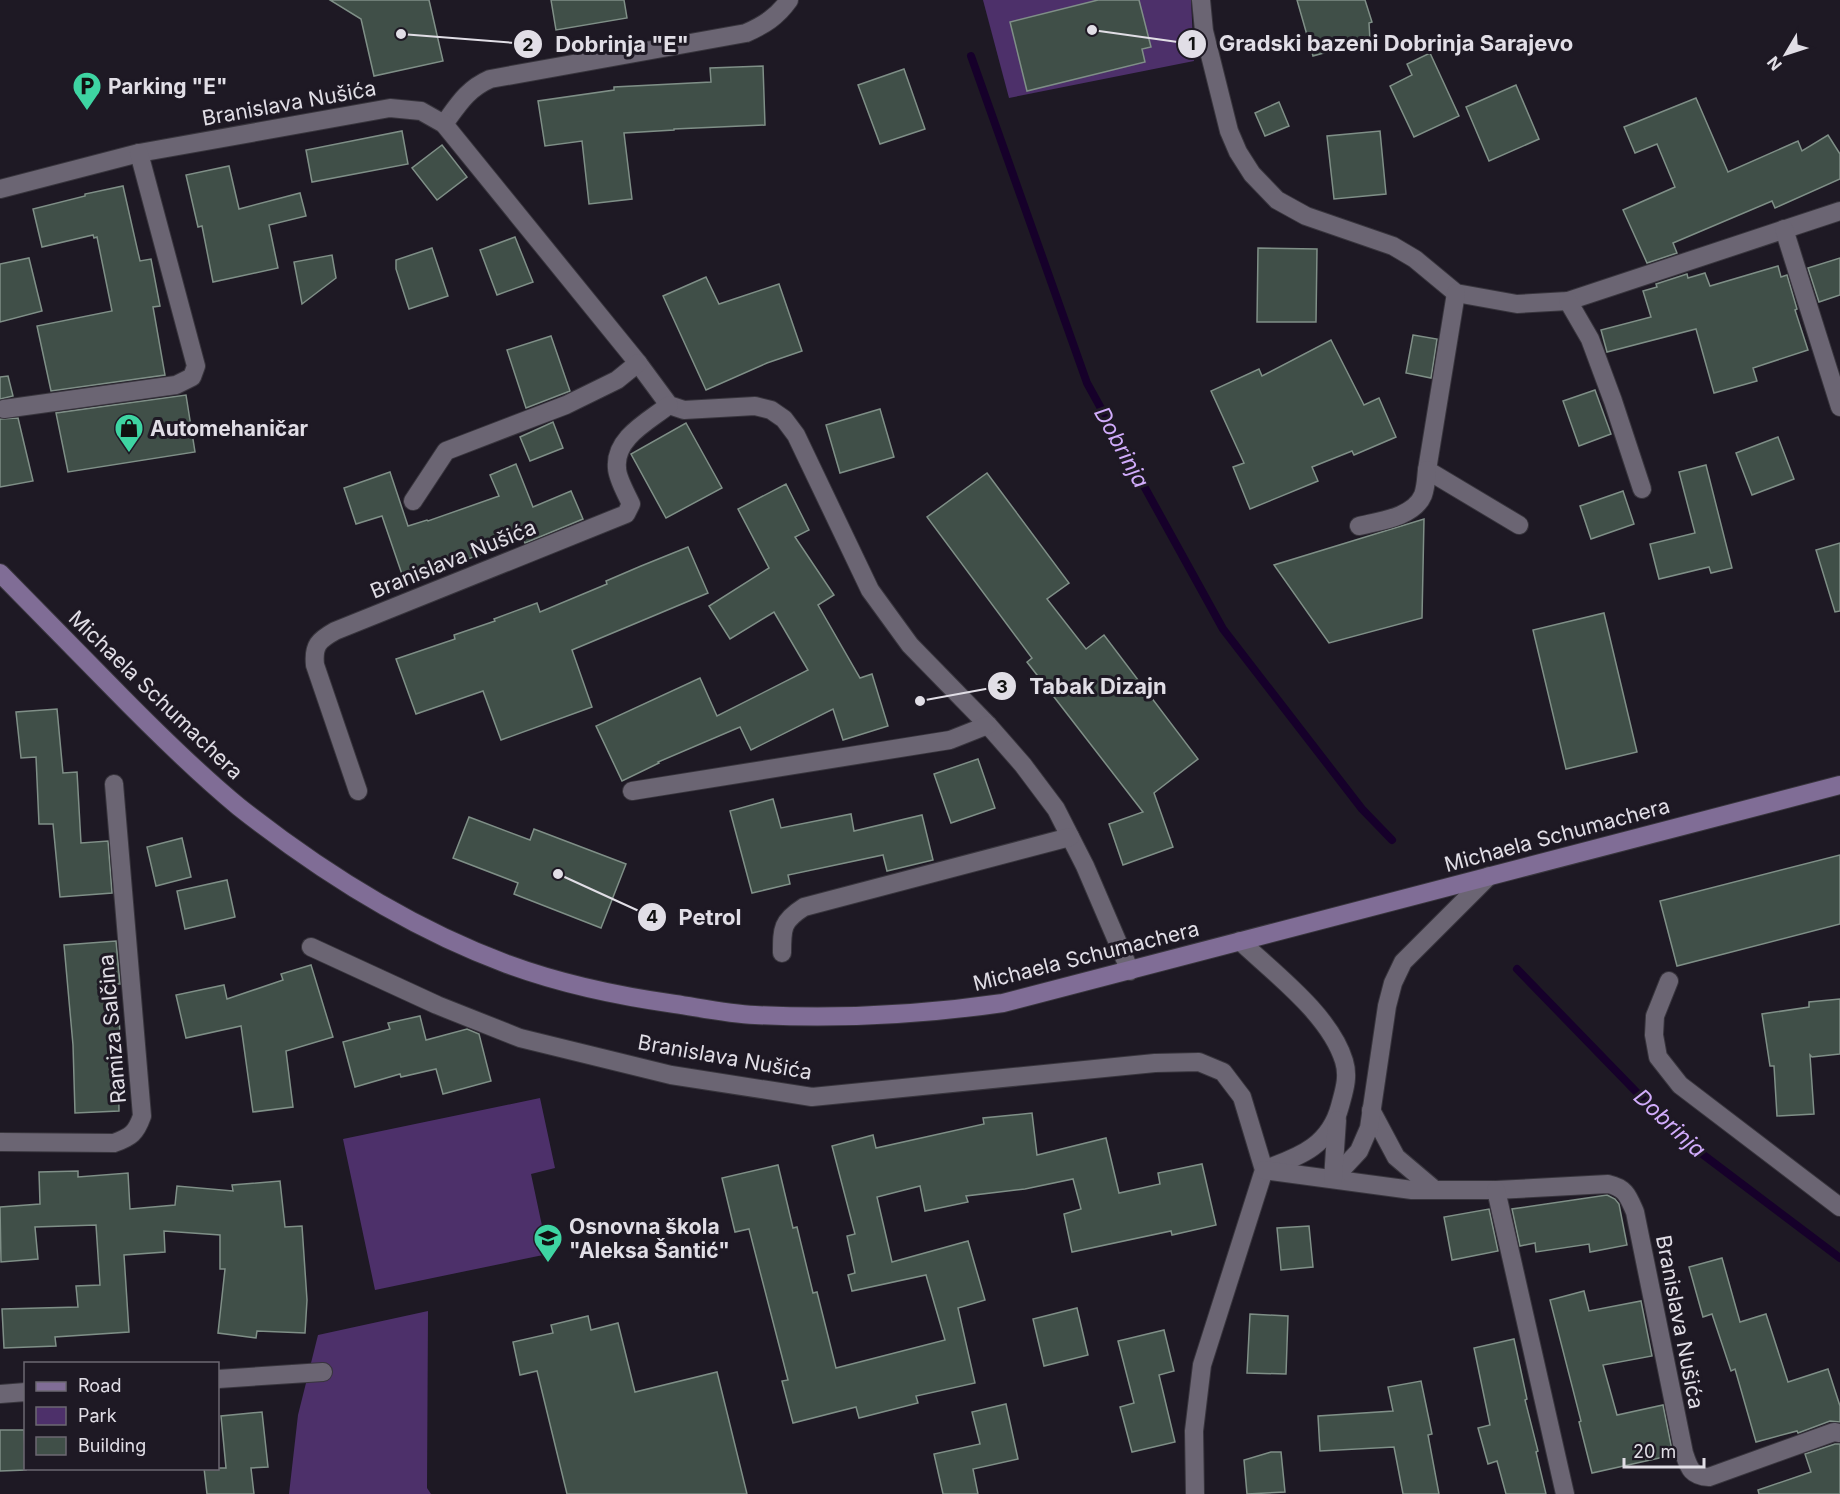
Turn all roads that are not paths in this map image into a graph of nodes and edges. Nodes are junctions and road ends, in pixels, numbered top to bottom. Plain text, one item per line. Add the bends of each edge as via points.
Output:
1 (789, 0) edge
2 (1201, 0) edge
3 (444, 124) junction
4 (139, 153) junction
5 (0, 189) edge
6 (1840, 211) edge
7 (1784, 229) junction
8 (1456, 292) junction
9 (1569, 301) junction
10 (638, 363) junction
11 (669, 405) junction
12 (1840, 407) edge
13 (4, 409) dead end
14 (1427, 470) junction
15 (1642, 489) dead end
16 (412, 501) dead end
17 (1519, 525) dead end
18 (1359, 526) dead end
19 (0, 573) edge
20 (988, 725) junction
21 (114, 784) dead end
22 (1840, 785) edge
23 (358, 791) dead end
24 (632, 791) dead end
25 (1070, 837) junction
26 (1489, 876) junction
27 (1240, 941) junction
28 (311, 947) dead end
29 (782, 952) dead end
30 (1130, 971) junction
31 (1668, 981) dead end
32 (1371, 1110) junction
33 (1337, 1120) junction
34 (0, 1142) edge
35 (1264, 1170) junction
36 (1333, 1179) junction
37 (1435, 1190) junction
38 (1496, 1190) junction
39 (1840, 1207) edge
40 (323, 1372) dead end
41 (219, 1379) edge
42 (24, 1392) edge
43 (0, 1394) edge
44 (1840, 1433) edge
45 (1195, 1494) edge
46 (1565, 1494) edge

1 - 3 street via 780,13 746,33 490,79 465,95
2 - 8 street via 1204,32 1229,131 1252,174 1277,200 1306,216 1394,246
3 - 4 street, Branislava Nušića via 421,111 390,108
3 - 10 street, Branislava Nušića
4 - 5 street, Branislava Nušića
4 - 13 street via 196,366 192,377 176,385
6 - 7 street
7 - 9 street
7 - 12 street
8 - 9 street via 1517,304
8 - 14 street
9 - 15 street via 1590,339 1614,400
10 - 11 street, Branislava Nušića
10 - 16 street via 617,380 566,405 446,451
11 - 20 street via 684,410 755,406 784,419 796,435 870,590 910,645
11 - 23 street, Branislava Nušića via 626,438 619,453 616,469 631,504 626,514 335,630 321,639 314,652 315,664
14 - 17 street
14 - 18 street via 1423,495 1415,506
19 - 30 main road, Michaela Schumachera via 171,746 247,813 363,895 507,964 579,987 765,1016 872,1016 960,1010
20 - 24 street via 950,740
20 - 25 street via 1056,809
21 - 34 street, Ramiza Salčina via 142,1116 129,1138 114,1143
22 - 26 main road, Michaela Schumachera
25 - 29 street via 804,907 790,916 782,929
25 - 30 street
26 - 27 main road, Michaela Schumachera
26 - 32 street via 1403,962 1387,1006
27 - 30 main road, Michaela Schumachera
27 - 33 street via 1306,1003 1333,1035 1345,1063 1346,1084
28 - 35 street, Branislava Nušića via 520,1038 671,1075 812,1096 1198,1062 1223,1072 1242,1097
31 - 39 street via 1655,1016 1658,1057 1680,1085
32 - 36 street via 1369,1128 1359,1151
32 - 37 street via 1396,1157
33 - 35 street via 1316,1147
33 - 36 street
35 - 36 street, Branislava Nušića
35 - 45 street via 1202,1365 1194,1431
36 - 37 street, Branislava Nušića
37 - 38 street, Branislava Nušića
38 - 44 street, Branislava Nušića via 1608,1184 1618,1186 1627,1196 1635,1212 1684,1453 1690,1469 1699,1476
38 - 46 street
40 - 41 street
42 - 43 street

